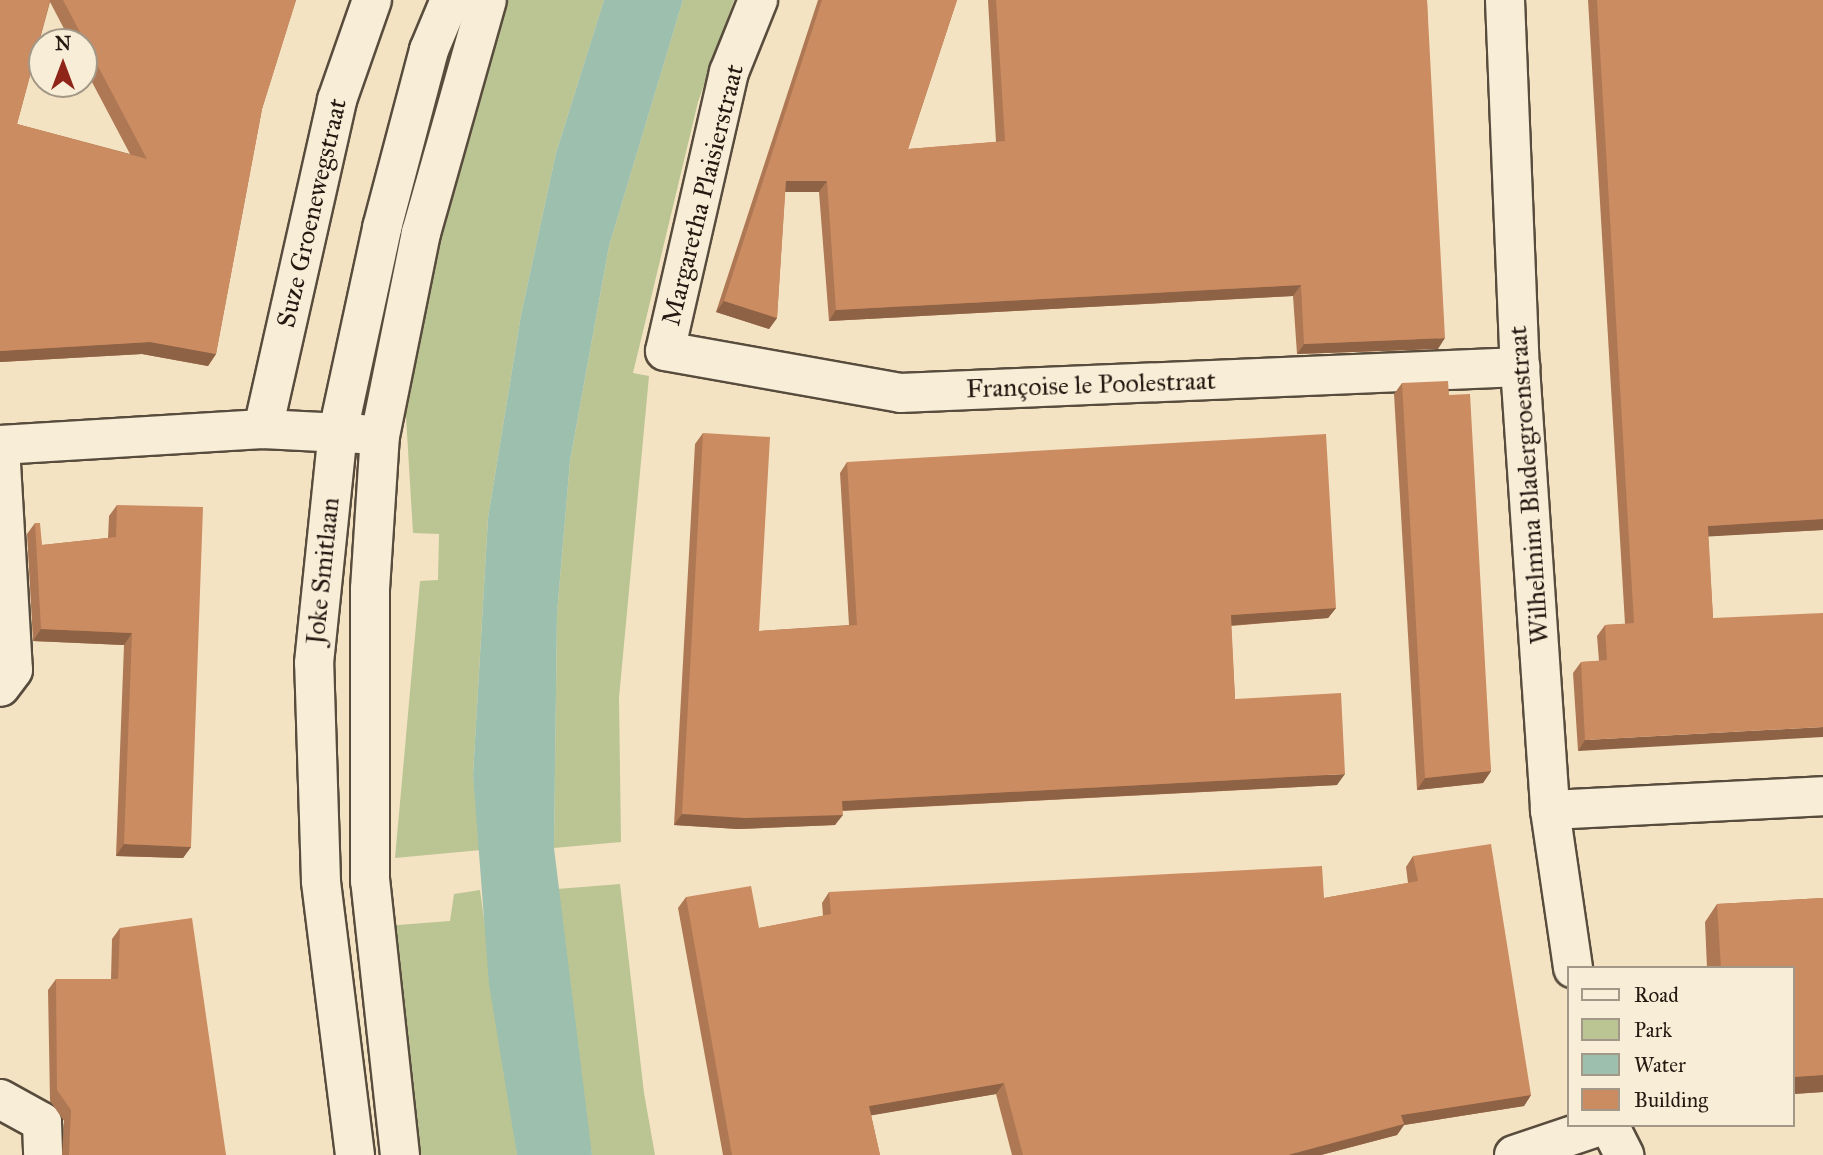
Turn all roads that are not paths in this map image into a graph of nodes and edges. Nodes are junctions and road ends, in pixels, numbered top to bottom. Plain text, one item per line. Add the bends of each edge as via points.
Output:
1 (372, 0) edge
2 (450, 0) edge
3 (487, 0) edge
4 (758, 0) edge
5 (1505, 0) edge
6 (665, 351) joint
7 (1520, 367) junction
8 (263, 429) junction
9 (338, 432) junction
10 (380, 436) junction
11 (0, 445) edge
12 (0, 687) edge
13 (1823, 796) edge
14 (1550, 810) junction
15 (1573, 966) edge
16 (0, 1099) edge
17 (1598, 1127) edge
18 (1610, 1127) edge
19 (43, 1155) edge
20 (355, 1155) edge
21 (400, 1155) edge
22 (1514, 1155) edge
23 (1624, 1155) edge

1 - 8 street, Suze Groenewegstraat via 337,100
2 - 9 street, Joke Smitlaan via 429,50 382,228
3 - 10 street, Joke Smitlaan via 421,233
4 - 6 street, Margaretha Plaisierstraat via 729,72
5 - 7 street, Wilhelmina Bladergroenstraat
6 - 7 street, Françoise le Poolestraat via 900,393
7 - 14 street, Wilhelmina Bladergroenstraat
8 - 9 street
8 - 11 street
9 - 10 street
9 - 20 street, Joke Smitlaan via 314,663 321,881
10 - 21 street, Joke Smitlaan via 370,589 370,881
11 - 12 street via 13,670
13 - 14 street
14 - 15 street, Wilhelmina Bladergroenstraat
16 - 19 street via 42,1122
17 - 22 street
18 - 23 street

